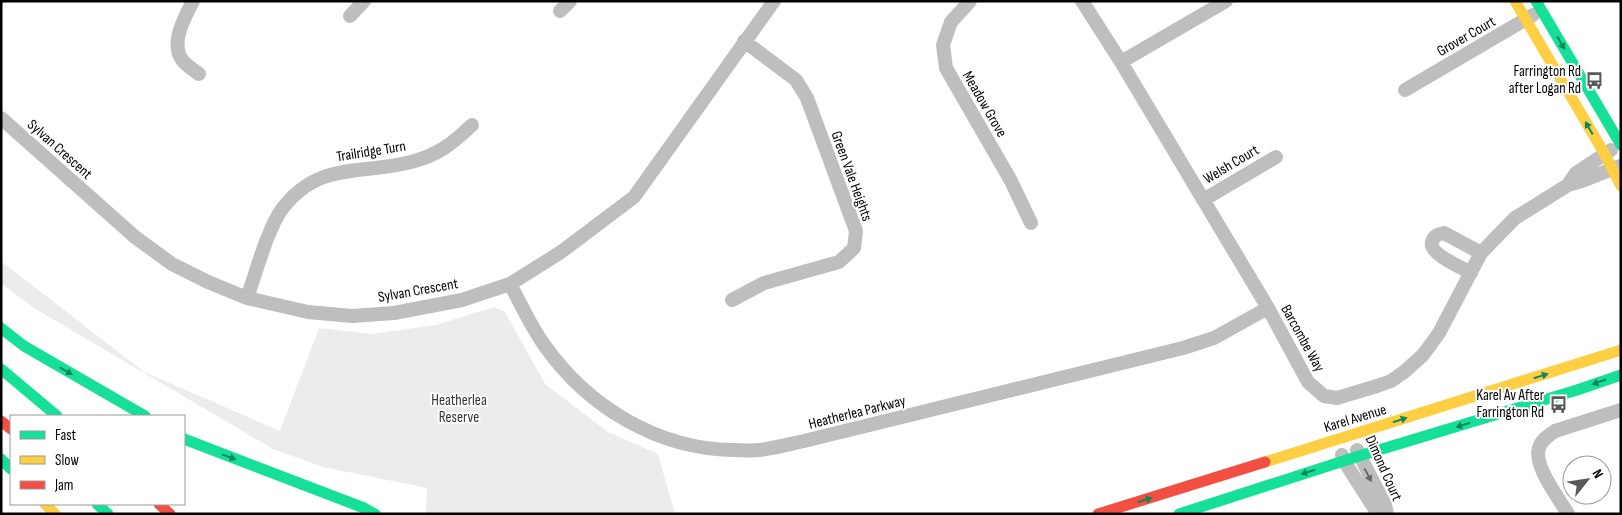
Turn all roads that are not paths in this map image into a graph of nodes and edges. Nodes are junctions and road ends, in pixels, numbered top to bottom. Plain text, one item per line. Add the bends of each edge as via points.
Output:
1 (193, 1) edge
2 (364, 1) edge
3 (774, 1) edge
4 (970, 1) edge
5 (1082, 1) edge
6 (1226, 1) edge
7 (1515, 1) edge
8 (1537, 4) edge
9 (350, 16) dead end
10 (1526, 21) junction
11 (744, 41) junction
12 (1121, 62) junction
13 (199, 74) dead end
14 (1405, 90) dead end
15 (1, 118) edge
16 (472, 125) dead end
17 (1621, 145) edge
18 (1604, 153) junction
19 (1276, 157) dead end
20 (1617, 167) edge
21 (1568, 185) junction
22 (1621, 186) edge
23 (1202, 200) junction
24 (1031, 222) dead end
25 (1481, 253) junction
26 (1471, 273) junction
27 (510, 284) junction
28 (247, 298) junction
29 (732, 300) dead end
30 (1268, 308) junction
31 (1, 328) edge
32 (1618, 348) edge
33 (1, 369) edge
34 (1621, 375) edge
35 (1621, 410) edge
36 (56, 415) edge
37 (143, 415) edge
38 (1352, 435) junction
39 (1338, 439) junction
40 (185, 440) edge
41 (1359, 456) junction
42 (1, 459) edge
43 (1344, 461) junction
44 (10, 468) edge
45 (46, 505) edge
46 (98, 505) edge
47 (159, 505) edge
48 (1175, 510) edge
49 (1116, 511) edge
50 (55, 514) edge
51 (108, 514) edge
52 (170, 514) edge
53 (375, 514) edge
54 (1098, 514) edge
55 (1378, 514) edge
56 (1387, 514) edge
57 (1568, 514) edge

1 - 13 street via 181,26 178,45 182,61
2 - 9 street
3 - 11 street, Sylvan Crescent
4 - 24 street, Meadow Grove via 950,22 943,45 946,68
5 - 12 street, Barcombe Way
6 - 12 street
7 - 10 main road
8 - 10 street, Grover Court via 1535,14
8 -> 17 main road
10 - 14 street, Grover Court
18 -> 10 main road
11 - 27 street, Sylvan Crescent via 634,197 561,252
11 - 29 street, Green Vale Heights via 796,80 807,98 856,231 854,248 840,262 764,283
12 - 23 street, Barcombe Way
15 - 28 street, Sylvan Crescent via 135,237 172,264
16 - 28 street, Trailridge Turn via 453,143 434,154 392,166 328,175 291,197 272,226
17 - 18 street, Barcombe Way
18 - 20 main road
18 - 21 street, Barcombe Way via 1576,173
19 - 23 street, Welsh Court
20 - 21 street, Barcombe Way
20 - 22 main road
21 - 25 street, Barcombe Way via 1515,218
23 - 30 street, Barcombe Way
25 - 26 street, Barcombe Way
25 - 26 street via 1444,233 1433,240 1436,252
26 - 30 street, Barcombe Way via 1439,333 1423,355 1391,381 1337,398 1324,396 1308,382
27 - 28 street, Sylvan Crescent via 462,300 394,313 352,316 308,312
27 - 30 street, Heatherlea Parkway via 544,345 568,376 596,401 641,429 675,442 716,450 758,450 804,441 1183,348 1214,338
31 -> 37 main road via 24,346
38 -> 32 main road, Karel Avenue
33 - 36 main road
34 -> 41 main road
35 - 57 street via 1554,431 1538,448 1540,467
38 - 39 main road, Karel Avenue
38 - 41 street, Dimond Court
39 - 43 street, Dimond Court
49 -> 39 main road, Karel Avenue
40 -> 53 main road
41 - 43 main road
41 -> 56 street, Dimond Court
42 - 44 main road
43 -> 48 main road via 1202,506
43 - 55 street, Dimond Court
45 - 50 main road
46 - 51 main road
47 - 52 main road
49 - 54 main road, Karel Avenue

